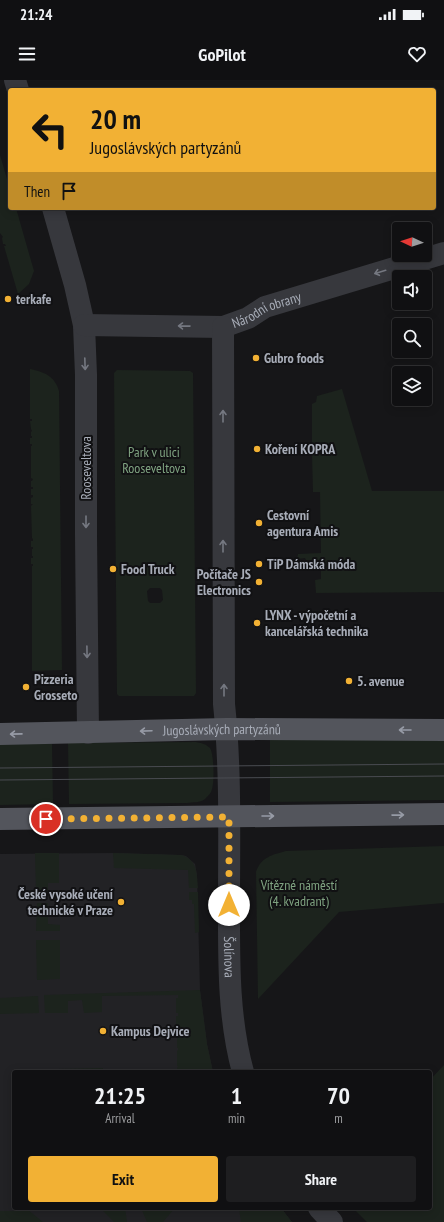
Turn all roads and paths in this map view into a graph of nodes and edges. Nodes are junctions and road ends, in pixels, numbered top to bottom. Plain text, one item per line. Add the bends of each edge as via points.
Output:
1 (54, 210) edge
2 (444, 253) edge
3 (84, 325) junction
4 (223, 327) junction
5 (227, 729) junction
6 (444, 730) edge
7 (88, 733) junction
8 (0, 734) edge
9 (444, 814) edge
10 (229, 817) junction
11 (0, 819) edge
12 (243, 1070) edge
13 (321, 1210) edge
14 (332, 1222) edge

1 - 3 street, Rooseveltova
2 -> 4 street, Národní obrany via 265,307 248,318
4 -> 3 street, Národní obrany
3 -> 7 street, Rooseveltova
5 -> 4 street via 224,696
6 -> 5 main road, Jugoslávských partyzánů
5 -> 7 main road, Jugoslávských partyzánů
5 - 10 street, Šolínova
7 -> 8 main road, Jugoslávských partyzánů
10 -> 9 main road
10 - 11 main road
10 - 12 street, Šolínova via 229,982 234,1033
13 - 14 street

